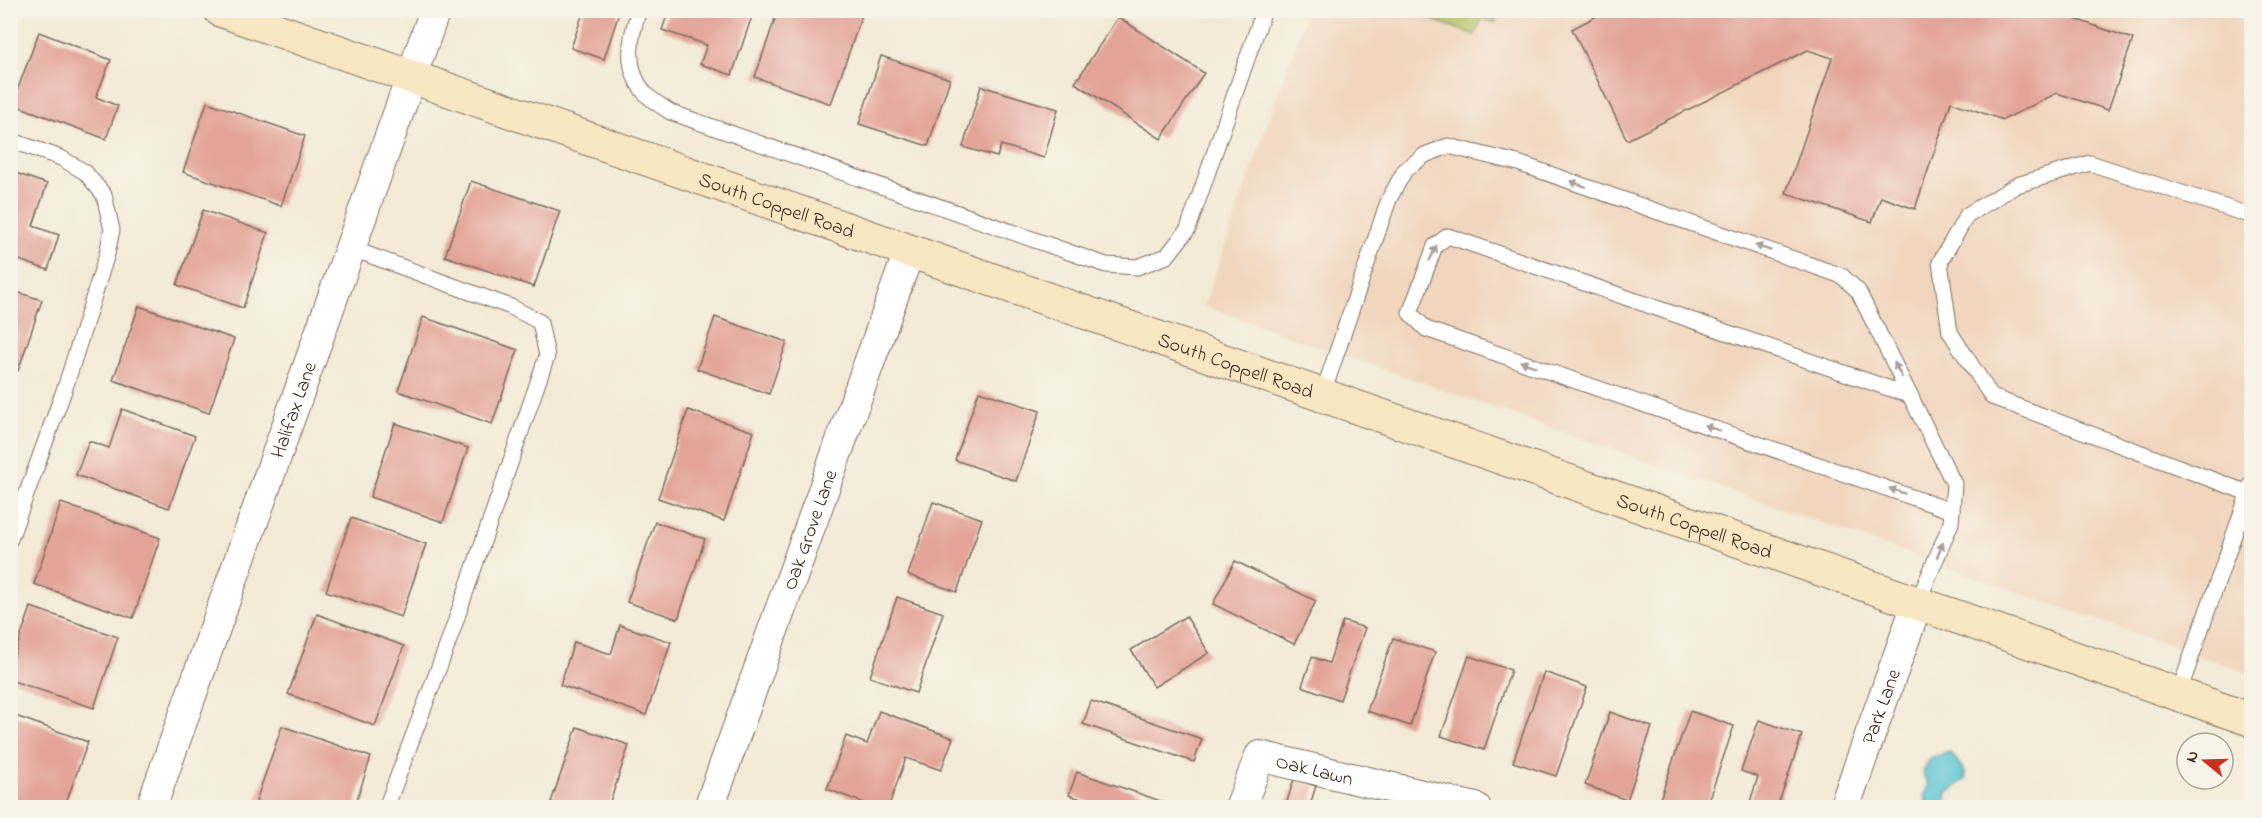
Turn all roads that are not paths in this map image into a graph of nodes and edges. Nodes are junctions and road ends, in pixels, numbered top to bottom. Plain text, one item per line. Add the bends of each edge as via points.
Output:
1 (220, 10) edge
2 (435, 10) edge
3 (639, 10) edge
4 (1264, 10) edge
5 (412, 76) junction
6 (10, 140) edge
7 (2252, 216) edge
8 (350, 248) junction
9 (909, 252) junction
10 (1322, 396) junction
11 (1911, 396) junction
12 (2250, 488) edge
13 (1952, 511) junction
14 (10, 539) edge
15 (1917, 604) junction
16 (2178, 695) junction
17 (2252, 720) edge
18 (151, 807) edge
19 (386, 807) edge
20 (709, 807) edge
21 (1240, 807) edge
22 (1476, 807) edge
23 (1844, 807) edge

1 - 5 street, South Coppell Road
2 - 5 street, Halifax Lane
3 - 4 lane via 631,34 631,65 644,91 670,112 1106,265 1137,267 1167,256 1188,229
5 - 8 street, Halifax Lane
5 - 9 street, South Coppell Road
6 - 14 lane via 61,158 85,172 104,195 112,230 66,385
7 - 12 lane via 2090,163 2017,185 1967,215 1940,262 1950,332 1992,397
8 - 18 street, Halifax Lane
8 - 19 lane via 511,307 540,322 547,356 447,646
9 - 10 street, South Coppell Road
9 - 20 street, Oak Grove Lane
11 -> 10 lane via 1858,291 1842,276 1518,164 1448,146 1425,154 1405,170 1389,199
10 - 15 street, South Coppell Road
11 - 13 lane via 1954,483
13 -> 11 lane via 1426,329 1410,313 1435,246 1448,236
12 - 16 lane
15 -> 13 lane via 1951,523
15 - 16 street, South Coppell Road
15 - 23 street, Park Lane
16 - 17 street, South Coppell Road
21 - 22 street, Oak Lawn via 1260,756

